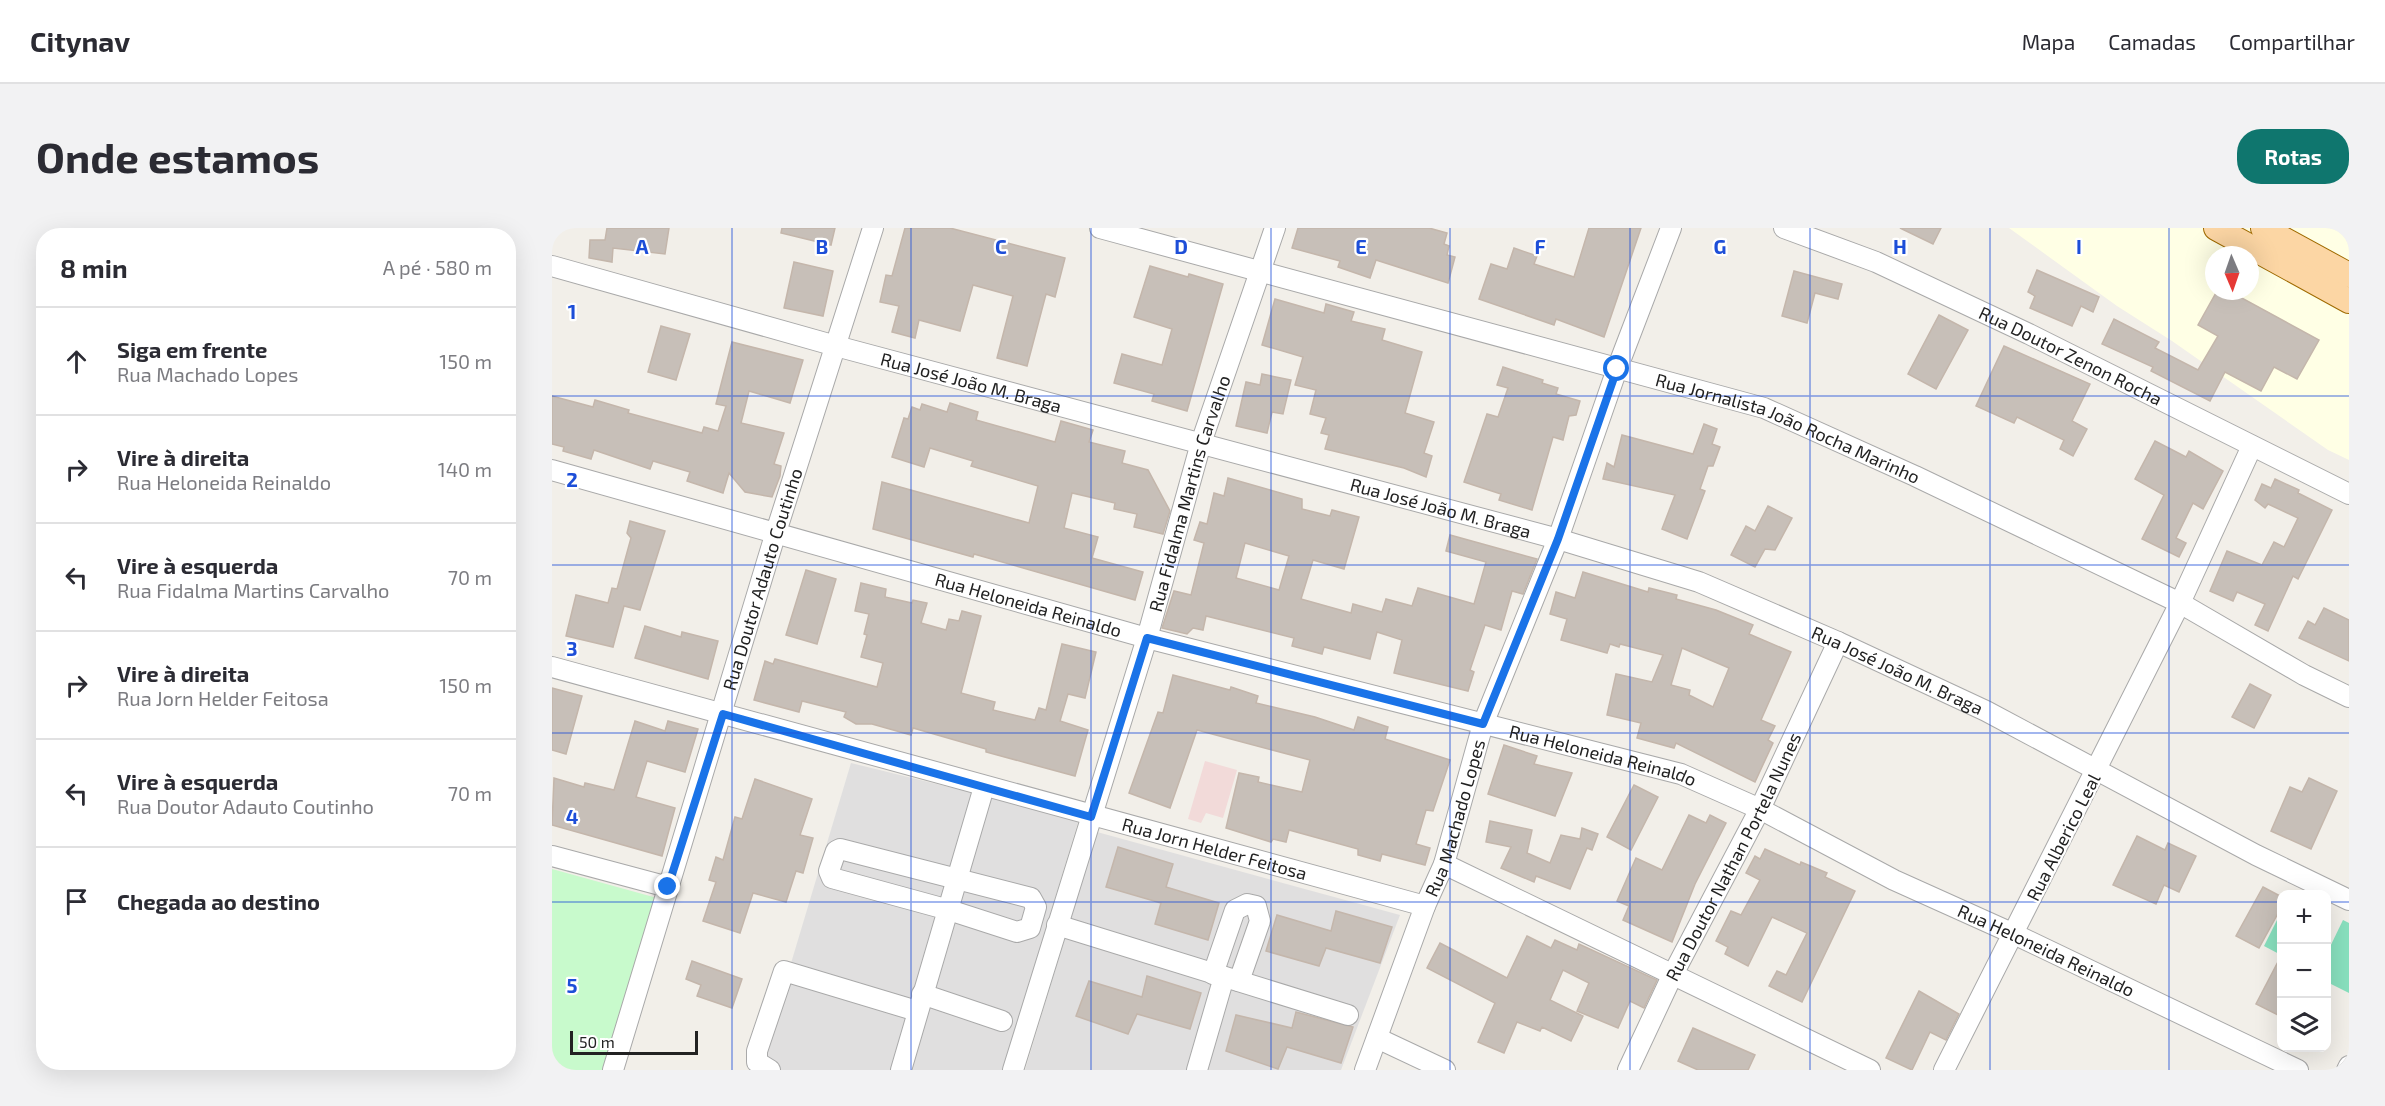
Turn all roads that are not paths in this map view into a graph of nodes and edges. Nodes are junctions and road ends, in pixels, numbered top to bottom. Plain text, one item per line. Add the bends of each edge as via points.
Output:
1 (873, 228) edge
2 (1100, 228) edge
3 (1275, 228) edge
4 (1671, 228) edge
5 (1784, 228) edge
6 (2216, 228) edge
7 (2263, 228) edge
8 (552, 266) edge
9 (1262, 272) junction
10 (2349, 275) edge
11 (2349, 301) edge
12 (836, 346) junction
13 (1617, 369) junction
14 (1202, 443) junction
15 (2252, 446) junction
16 (552, 470) edge
17 (2349, 495) edge
18 (776, 532) junction
19 (1558, 539) junction
20 (2180, 603) junction
21 (1147, 638) junction
22 (1838, 642) junction
23 (552, 667) edge
24 (2349, 697) edge
25 (723, 714) junction
26 (1483, 724) junction
27 (2097, 770) junction
28 (984, 787) junction
29 (1760, 809) junction
30 (1091, 817) junction
31 (552, 856) edge
32 (1444, 864) junction
33 (959, 879) junction
34 (668, 887) junction
35 (2349, 900) edge
36 (1425, 906) junction
37 (949, 910) junction
38 (1058, 925) junction
39 (2014, 934) junction
40 (1672, 976) junction
41 (1225, 977) junction
42 (920, 1002) junction
43 (1348, 1015) dead end
44 (1002, 1021) dead end
45 (1377, 1038) junction
46 (1203, 1064) edge
47 (613, 1070) edge
48 (770, 1070) edge
49 (901, 1070) edge
50 (1013, 1070) edge
51 (1365, 1070) edge
52 (1446, 1070) edge
53 (1628, 1070) edge
54 (1870, 1070) edge
55 (1944, 1070) edge
56 (2298, 1070) edge

1 - 12 street, Rua Doutor Adauto Coutinho
2 - 9 street, Rua Jornalista João Rocha Marinho
3 - 9 street, Rua Fidalma Martins Carvalho
4 - 13 street, Rua Machado Lopes
5 - 15 street, Rua Doutor Zenon Rocha via 1876,262
6 - 11 main road
7 - 10 main road
8 - 12 street, Rua José João M. Braga
9 - 13 street, Rua Jornalista João Rocha Marinho
9 - 14 street, Rua Fidalma Martins Carvalho
12 - 14 street, Rua José João M. Braga
12 - 18 street, Rua Doutor Adauto Coutinho
13 - 19 street, Rua Machado Lopes
13 - 20 street, Rua Jornalista João Rocha Marinho via 1764,408
14 - 19 street, Rua José João M. Braga
14 - 21 street, Rua Fidalma Martins Carvalho
15 - 17 street, Rua Doutor Zenon Rocha
15 - 20 street
16 - 18 street, Rua Heloneida Reinaldo
18 - 21 street, Rua Heloneida Reinaldo
18 - 25 street, Rua Doutor Adauto Coutinho
19 - 22 street, Rua José João M. Braga via 1699,582
19 - 26 street, Rua Machado Lopes
20 - 24 street, Rua Jornalista João Rocha Marinho
20 - 27 street, Rua Alberico Leal
21 - 26 street, Rua Heloneida Reinaldo
21 - 30 street, Rua Fidalma Martins Carvalho
22 - 27 street, Rua José João M. Braga via 2005,721
22 - 29 street, Rua Doutor Nathan Portela Nunes
23 - 25 street, Rua Jorn Helder Feitosa
25 - 28 street, Rua Jorn Helder Feitosa
25 - 34 street, Rua Doutor Adauto Coutinho
26 - 29 street, Rua Heloneida Reinaldo via 1681,774
26 - 32 street, Rua Machado Lopes
27 - 35 street, Rua José João M. Braga
27 - 39 street, Rua Alberico Leal
28 - 30 street, Rua Jorn Helder Feitosa
28 - 33 street
29 - 39 street, Rua Heloneida Reinaldo via 1894,880
29 - 40 street, Rua Doutor Nathan Portela Nunes
30 - 36 street, Rua Jorn Helder Feitosa
30 - 38 street, Rua Fidalma Martins Carvalho
31 - 34 street
32 - 36 street, Rua Machado Lopes
32 - 40 street
33 - 37 street
33 - 37 street via 1030,898 1036,907 1032,921 1027,930 1017,932
33 - 37 street via 840,849 829,871 832,878
34 - 47 street, Rua Doutor Adauto Coutinho
36 - 45 street, Rua Machado Lopes
37 - 42 street
38 - 41 street
38 - 50 street, Rua Fidalma Martins Carvalho
39 - 55 street, Rua Alberico Leal
39 - 56 street, Rua Heloneida Reinaldo
40 - 53 street, Rua Doutor Nathan Portela Nunes
40 - 54 street
41 - 43 street
41 - 46 street
42 - 44 street
42 - 48 street via 784,971 757,1055 758,1065
42 - 49 street
45 - 51 street, Rua Machado Lopes
45 - 52 street

